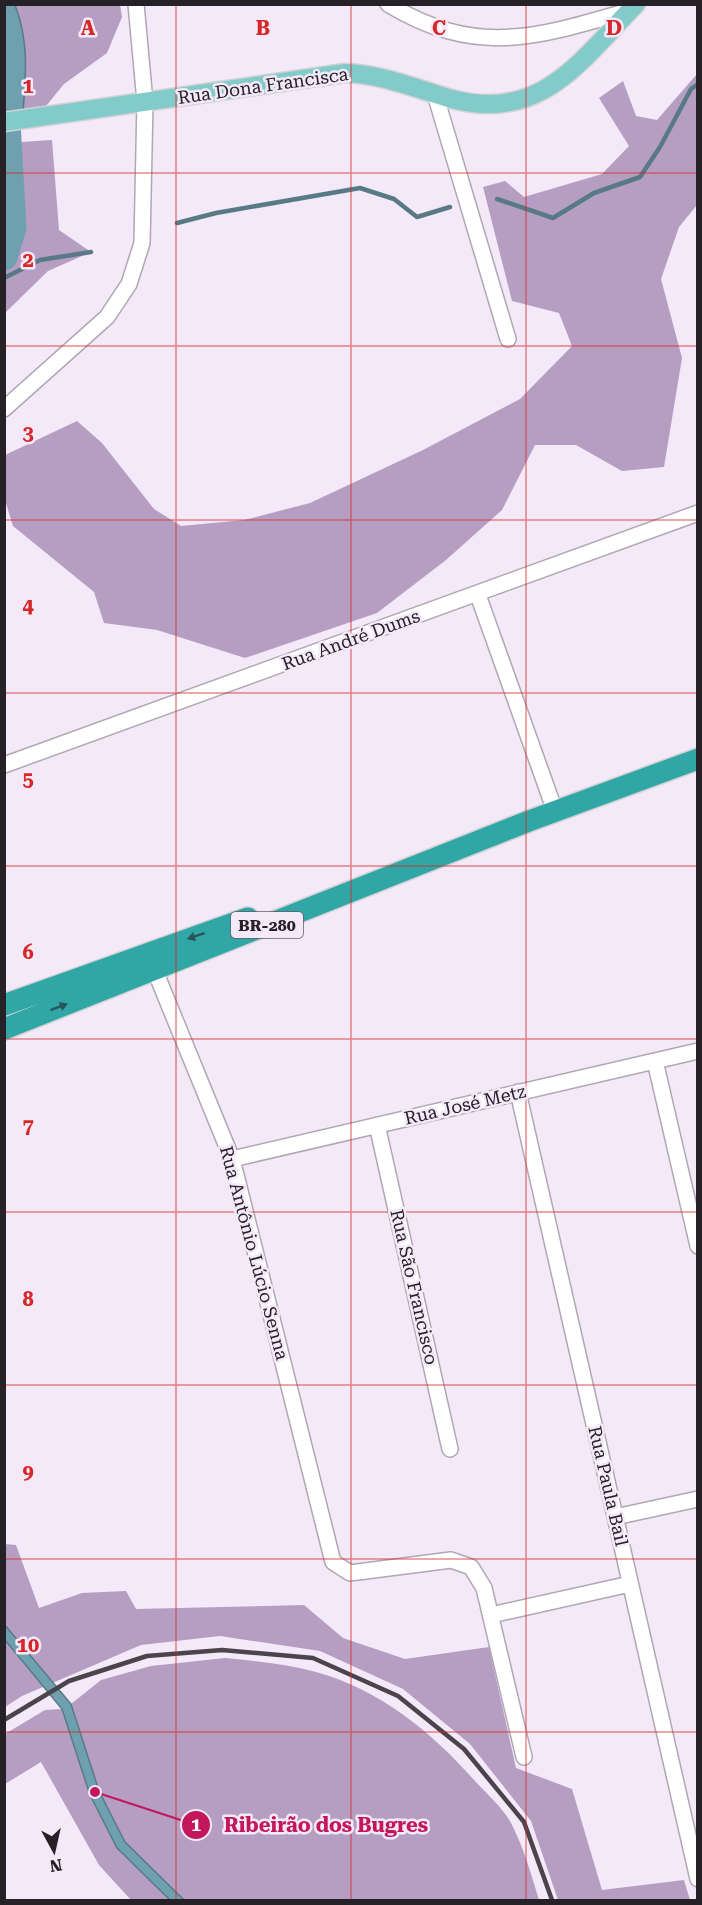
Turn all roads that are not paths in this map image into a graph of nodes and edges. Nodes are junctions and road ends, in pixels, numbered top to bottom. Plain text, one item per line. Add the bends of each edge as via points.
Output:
1 (136, 4) edge
2 (388, 4) edge
3 (633, 7) edge
4 (435, 94) junction
5 (145, 102) junction
6 (4, 122) edge
7 (508, 339) dead end
8 (4, 410) edge
9 (698, 513) edge
10 (478, 595) junction
11 (698, 759) edge
12 (4, 765) edge
13 (555, 810) junction
14 (152, 962) junction
15 (4, 1005) edge
16 (4, 1029) edge
17 (698, 1051) edge
18 (655, 1061) junction
19 (518, 1092) junction
20 (377, 1125) junction
21 (232, 1159) junction
22 (698, 1246) edge
23 (450, 1449) dead end
24 (698, 1498) edge
25 (615, 1518) junction
26 (630, 1584) junction
27 (491, 1615) junction
28 (524, 1757) dead end
29 (698, 1879) edge

1 - 5 street
2 - 3 street via 437,29 496,39 539,35
3 - 4 main road, Rua Dona Francisca via 564,78 535,95 486,105
4 - 5 main road, Rua Dona Francisca via 378,77 345,73
4 - 7 street
5 - 6 main road, Rua Dona Francisca
5 - 8 street via 142,243 129,284 107,317
9 - 10 street, Rua André Dums
10 - 12 street, Rua André Dums
10 - 13 street
11 - 13 highway, BR-280
13 - 14 highway, BR-280
14 - 15 highway, BR-280
16 -> 14 highway, BR-280
14 - 21 street, Rua Antônio Lúcio Senna
17 - 18 street, Rua José Metz
18 - 19 street, Rua José Metz
18 - 22 street
19 - 20 street, Rua José Metz
19 - 25 street, Rua Paula Bail
20 - 21 street, Rua José Metz
20 - 23 street, Rua São Francisco
21 - 27 street, Rua Antônio Lúcio Senna via 333,1562 350,1573 439,1561 461,1562 479,1577
24 - 25 street
25 - 26 street, Rua Paula Bail
26 - 27 street
26 - 29 street, Rua Paula Bail
27 - 28 street

